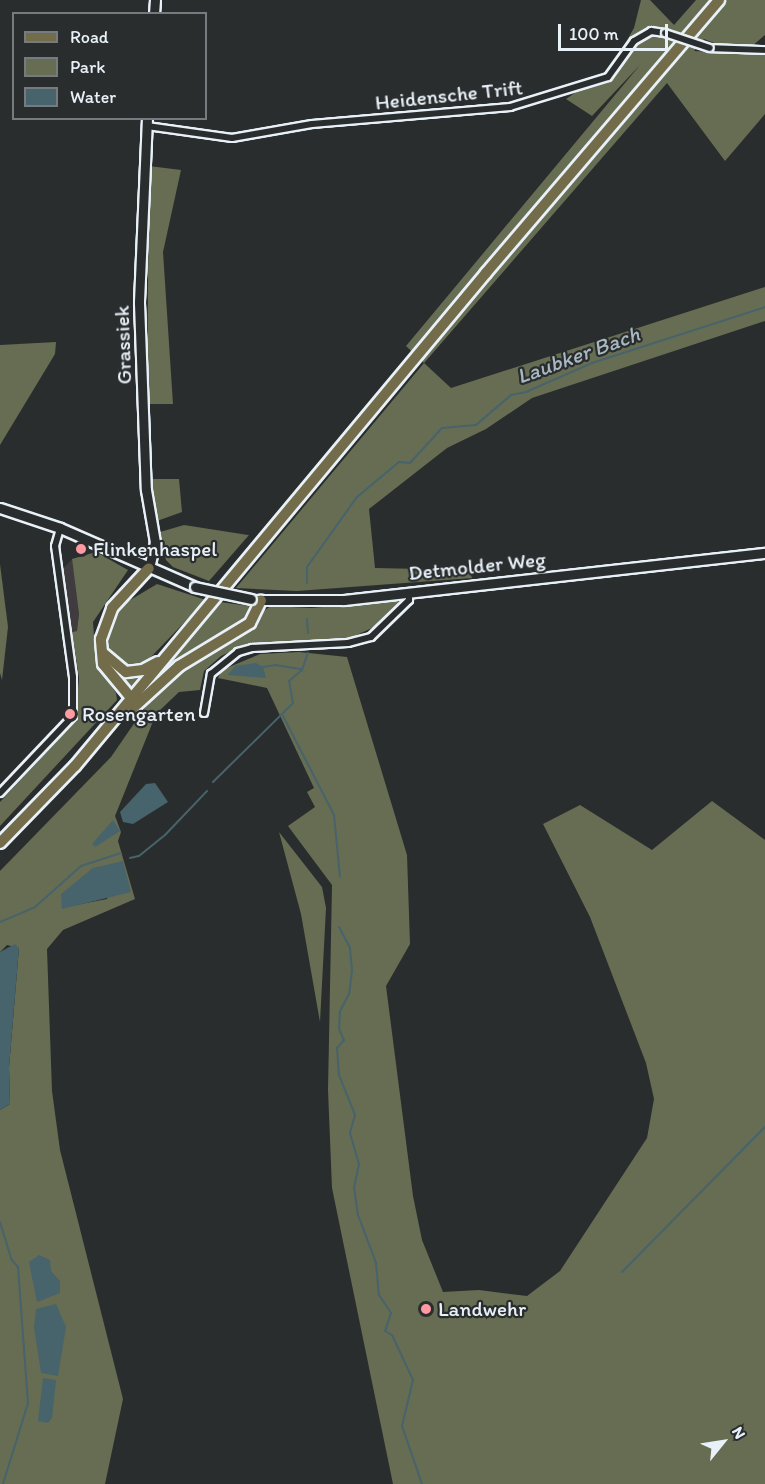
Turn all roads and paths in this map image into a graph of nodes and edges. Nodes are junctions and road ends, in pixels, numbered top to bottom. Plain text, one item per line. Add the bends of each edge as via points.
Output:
1 (719, 0) edge
2 (765, 50) edge
3 (147, 122) edge
4 (0, 508) edge
5 (60, 528) junction
6 (765, 553) edge
7 (149, 568) junction
8 (409, 593) junction
9 (256, 600) junction
10 (101, 650) junction
11 (168, 655) junction
12 (132, 699) junction
13 (204, 713) dead end
14 (107, 728) junction
15 (0, 793) edge
16 (0, 843) edge

1 - 11 main road
2 - 3 street, Heidensche Trift, bridge via 710,48 651,32 634,41 608,77 510,107 312,124 232,138
3 - 7 street, Grassiek via 139,303 146,490 155,542
4 - 5 street, Detmolder Weg
5 - 7 street, Detmolder Weg
5 - 15 street via 55,546 73,677 73,716
6 - 8 street, Detmolder Weg
7 - 9 street, Detmolder Weg, bridge via 195,587
7 - 10 main road via 108,615
8 - 9 street, Detmolder Weg via 323,602
8 - 13 street via 409,600 371,637 348,643 238,652 211,674
9 - 14 main road via 250,623 178,666
10 - 11 main road via 117,669 126,672 143,670
10 - 12 main road via 106,671
11 - 12 main road
12 - 14 main road
14 - 16 main road

